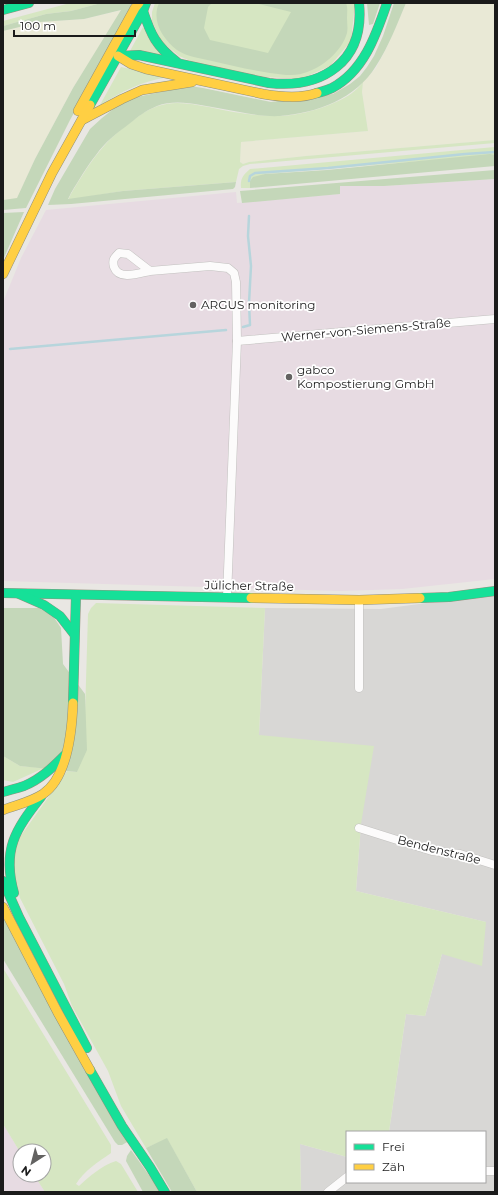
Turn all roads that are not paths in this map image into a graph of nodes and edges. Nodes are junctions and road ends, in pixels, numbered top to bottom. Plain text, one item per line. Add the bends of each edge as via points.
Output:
1 (29, 3) edge
2 (359, 3) edge
3 (387, 3) edge
4 (143, 6) edge
5 (3, 10) edge
6 (118, 56) junction
7 (180, 64) junction
8 (202, 81) junction
9 (82, 120) junction
10 (52, 173) junction
11 (150, 271) dead end
12 (3, 274) edge
13 (495, 319) edge
14 (237, 341) junction
15 (495, 591) edge
16 (3, 593) edge
17 (19, 594) junction
18 (76, 595) junction
19 (227, 597) junction
20 (359, 600) junction
21 (74, 634) junction
22 (359, 688) dead end
23 (66, 754) junction
24 (3, 786) edge
25 (17, 788) junction
26 (3, 792) edge
27 (44, 792) junction
28 (3, 810) edge
29 (359, 828) dead end
30 (495, 865) edge
31 (3, 881) edge
32 (3, 907) edge
33 (19, 917) junction
34 (124, 1124) junction
35 (346, 1178) edge
36 (165, 1192) edge
37 (328, 1192) edge

1 - 5 main road
2 - 7 main road via 360,20 353,47 337,67 318,78 294,84 269,83
3 - 8 main road via 374,40 362,61 348,77 325,91 287,97
4 - 6 main road
4 - 7 main road via 154,40 164,52
4 - 10 main road via 135,8 67,131
6 - 7 main road via 138,55
6 - 8 main road via 146,69
6 - 9 main road
8 - 9 main road via 142,90
9 - 10 main road
10 - 12 main road
11 - 14 street via 210,266 228,268 234,273 236,282
13 - 14 street, Werner-von-Siemens-Straße
14 - 19 street
15 - 20 main road, Jülicher Straße via 449,597
16 - 17 main road, Jülicher Straße
17 - 18 main road, Jülicher Straße
17 - 21 main road via 44,604 60,616
18 - 19 main road, Jülicher Straße
18 - 21 main road
19 - 20 main road, Jülicher Straße
20 - 22 street
21 - 23 main road via 72,725
23 - 25 main road via 40,777
23 - 27 main road via 57,778
24 - 25 main road
25 - 26 main road
27 - 28 main road via 32,800
27 - 33 main road via 21,824 10,852 9,872
29 - 30 street, Bendenstraße via 432,851 460,854
31 - 33 main road
32 - 34 main road via 58,1013
33 - 34 main road
34 - 36 main road
35 - 37 street

